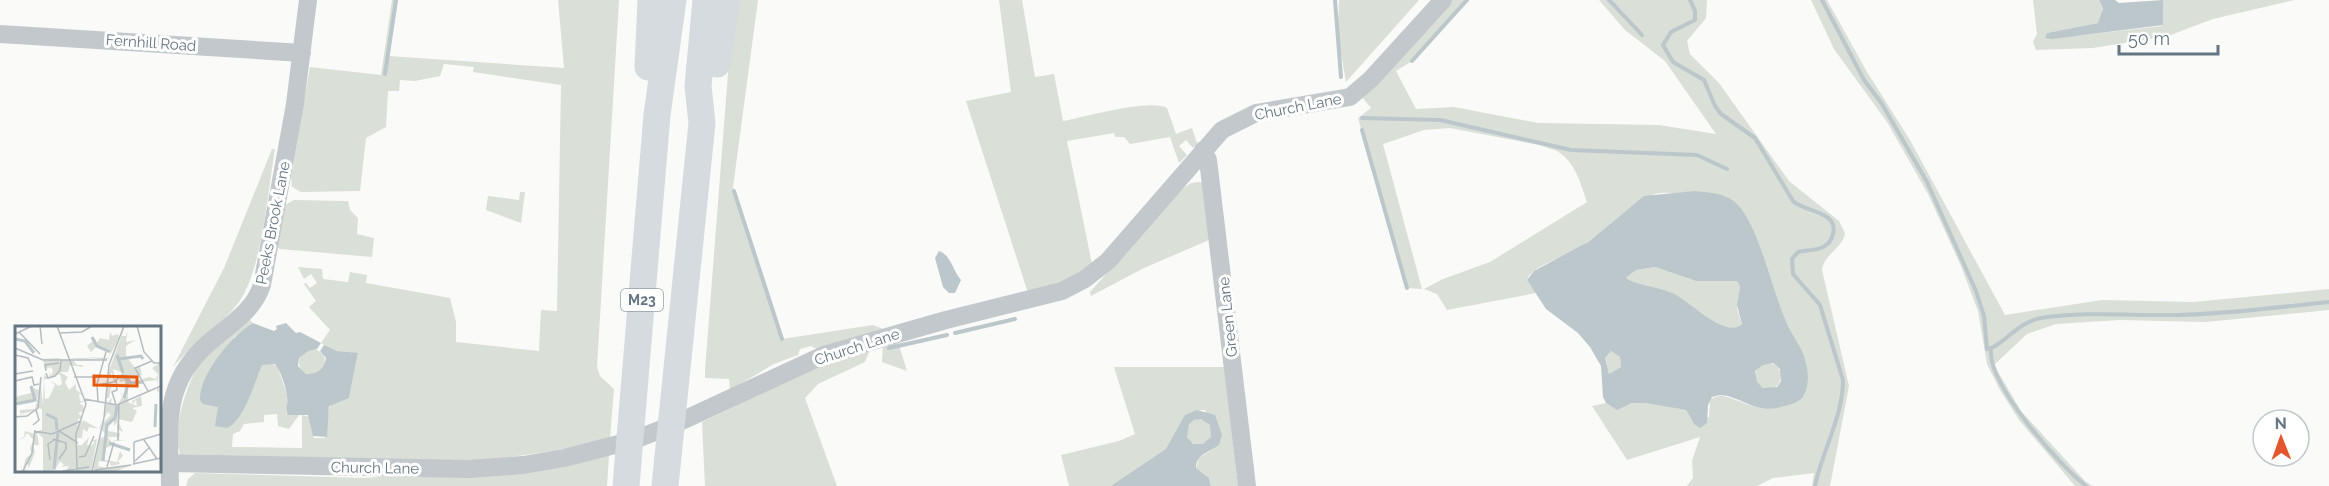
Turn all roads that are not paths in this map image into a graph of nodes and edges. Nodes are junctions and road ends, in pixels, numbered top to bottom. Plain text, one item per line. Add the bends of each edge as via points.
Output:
1 (308, 0) edge
2 (651, 0) edge
3 (672, 0) edge
4 (706, 0) edge
5 (727, 0) edge
6 (1443, 0) edge
7 (0, 34) edge
8 (302, 53) junction
9 (657, 115) junction
10 (702, 123) junction
11 (1203, 150) junction
12 (170, 463) junction
13 (170, 486) edge
14 (626, 486) edge
15 (665, 486) edge
16 (1247, 486) edge

1 - 8 street, Peeks Brook Lane
2 - 9 highway, M23 via 648,77
3 - 9 highway, M23
4 - 10 highway, M23 via 698,86
5 - 10 highway, M23 via 713,88
6 - 11 street, Church Lane via 1350,97 1248,116 1222,130
7 - 8 street, Fernhill Road
8 - 12 street, Peeks Brook Lane via 262,285 247,311 203,347 179,377 171,411
9 - 14 highway, M23
10 - 15 highway, M23
11 - 12 street, Church Lane via 1108,261 1079,283 1056,293 824,355 653,433 577,455 469,469
11 - 16 street, Green Lane via 1208,160 1218,228
12 - 13 street, Peeks Brook Lane

